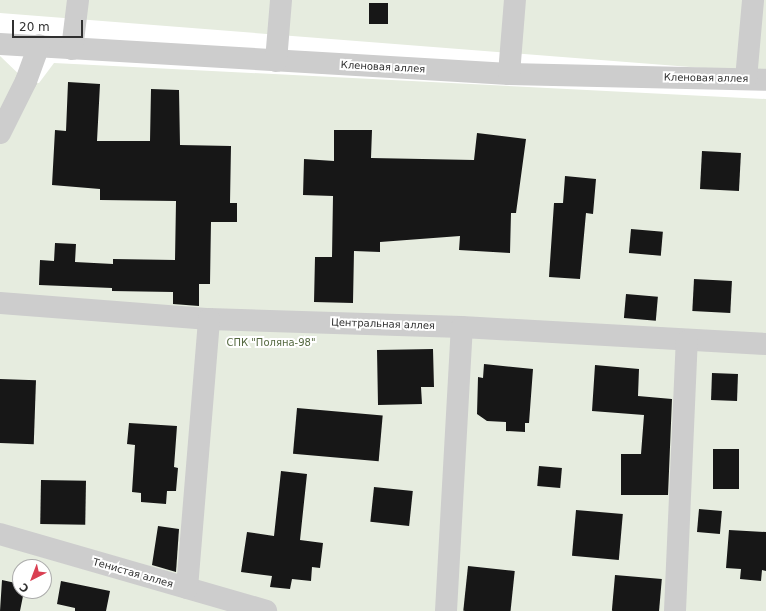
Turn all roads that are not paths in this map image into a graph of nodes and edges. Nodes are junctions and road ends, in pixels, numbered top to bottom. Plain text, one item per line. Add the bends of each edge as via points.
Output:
1 (281, 0) edge
2 (515, 0) edge
3 (752, 0) edge
4 (75, 4) edge
5 (0, 44) edge
6 (39, 45) junction
7 (72, 49) junction
8 (276, 61) junction
9 (509, 74) junction
10 (756, 80) edge
11 (0, 133) edge
12 (0, 303) edge
13 (209, 318) junction
14 (462, 327) junction
15 (687, 341) junction
16 (766, 344) edge
17 (0, 534) edge
18 (187, 588) junction
19 (266, 611) edge
20 (446, 611) edge
21 (675, 611) edge

1 - 8 street
2 - 9 street
3 - 10 street
4 - 7 street
5 - 6 street, Кленовая аллея
6 - 7 street, Кленовая аллея
6 - 11 street via 26,81
7 - 8 street, Кленовая аллея
8 - 9 street, Кленовая аллея
9 - 10 street, Кленовая аллея
12 - 13 street, Центральная аллея
13 - 14 street, Центральная аллея
13 - 18 street
14 - 15 street, Центральная аллея
14 - 20 street
15 - 16 street, Центральная аллея
15 - 21 street
17 - 18 street, Тенистая аллея
18 - 19 street, Тенистая аллея

